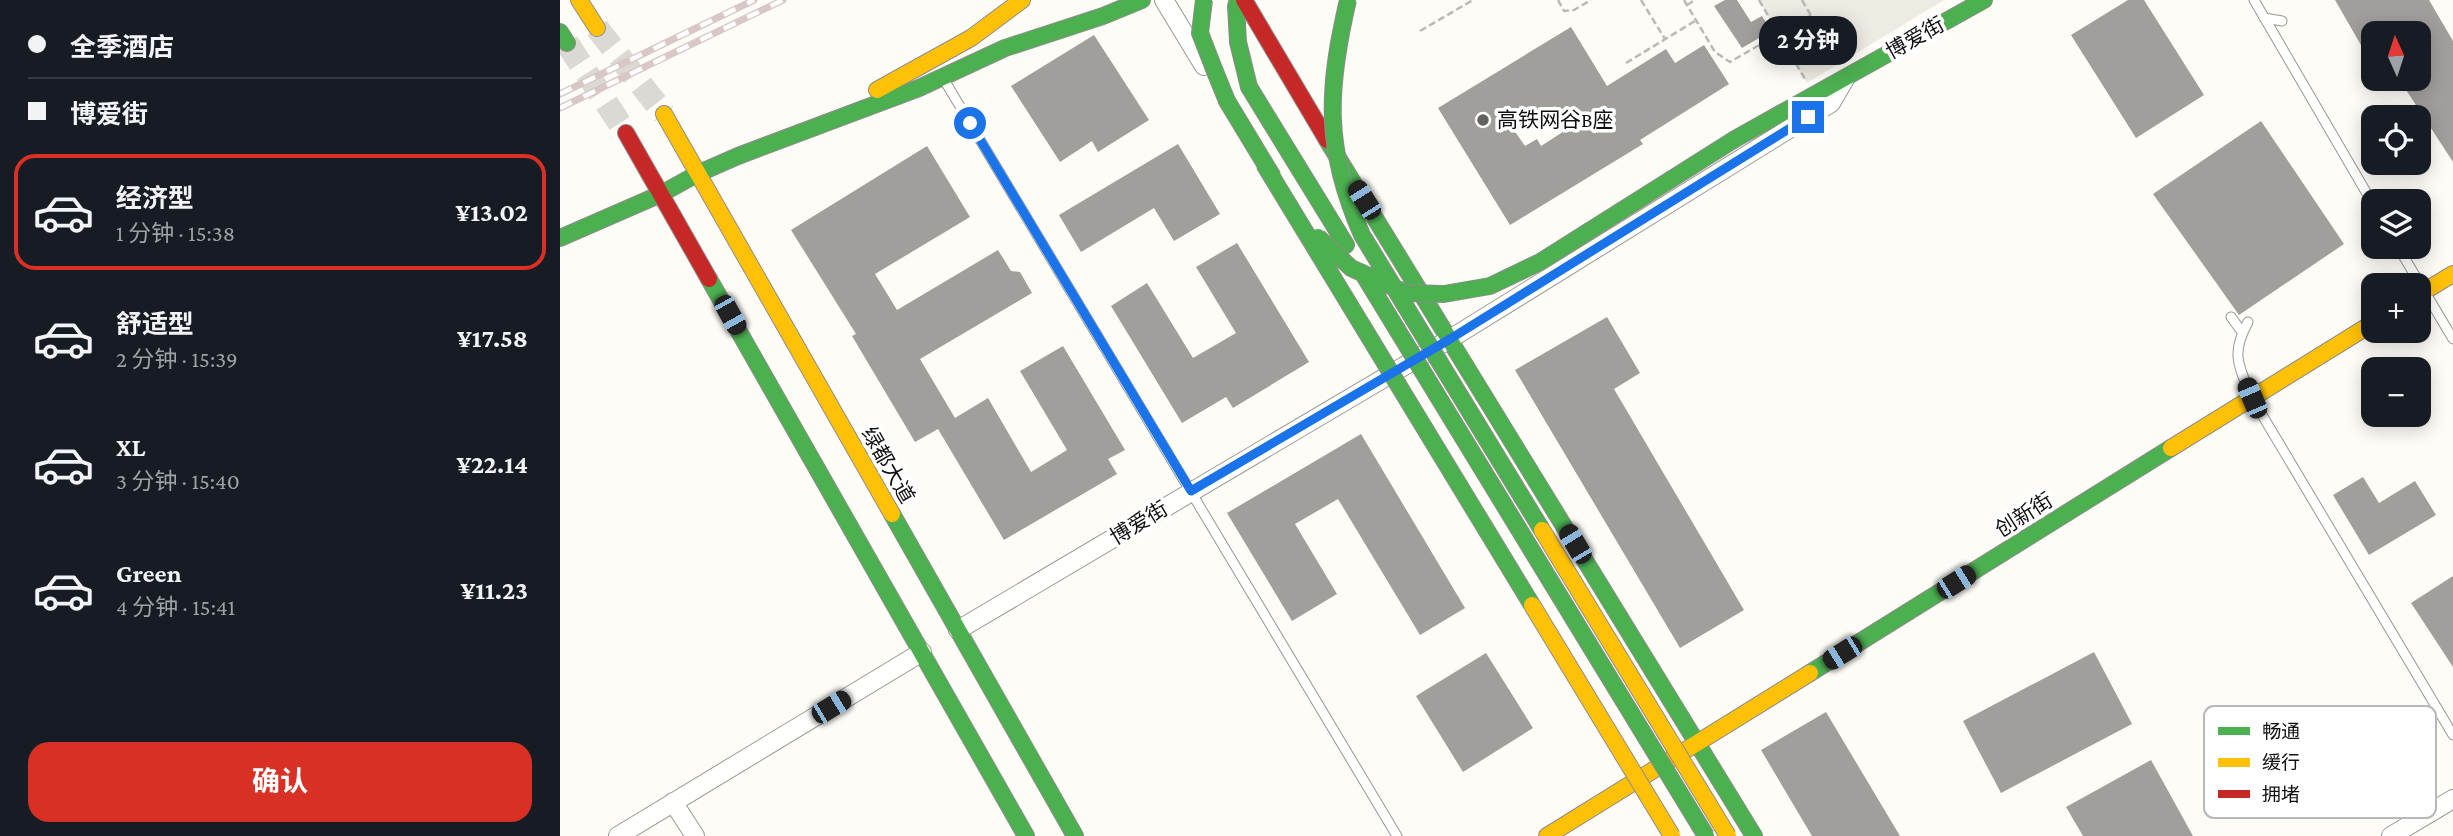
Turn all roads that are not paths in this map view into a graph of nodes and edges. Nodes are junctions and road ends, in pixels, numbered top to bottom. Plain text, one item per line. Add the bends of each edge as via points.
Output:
1 (579, 0) edge
2 (1022, 0) edge
3 (1126, 0) edge
4 (1142, 0) edge
5 (1164, 0) edge
6 (1204, 0) edge
7 (1238, 0) edge
8 (1244, 0) edge
9 (1348, 0) edge
10 (1984, 0) edge
11 (2254, 0) edge
12 (1103, 16) junction
13 (2264, 18) junction
14 (2282, 21) dead end
15 (597, 28) tunnel mouth
16 (1843, 70) junction
17 (942, 77) junction
18 (664, 114) tunnel mouth
19 (626, 132) tunnel mouth
20 (776, 143) junction
21 (1264, 164) junction
22 (697, 174) junction
23 (2364, 189) edge
24 (661, 194) junction
25 (560, 238) edge
26 (2452, 275) edge
27 (2431, 287) edge
28 (2431, 307) edge
29 (2231, 317) dead end
30 (2248, 322) dead end
31 (2361, 330) edge
32 (2242, 332) junction
33 (1450, 339) junction
34 (2453, 339) edge
35 (1387, 376) junction
36 (2252, 398) junction
37 (1191, 491) junction
38 (958, 630) junction
39 (922, 652) junction
40 (2436, 706) edge
41 (2436, 706) edge
42 (2453, 735) edge
43 (1697, 743) junction
44 (1630, 784) junction
45 (2453, 799) edge
46 (673, 803) junction
47 (2436, 809) edge
48 (2421, 818) edge
49 (618, 836) edge
50 (695, 836) edge
51 (1026, 836) edge
52 (1075, 836) edge
53 (1397, 836) edge
54 (1547, 836) edge
55 (1661, 836) edge
56 (1672, 836) edge
57 (1706, 836) edge
58 (1728, 836) edge
59 (1754, 836) edge
60 (2391, 836) edge

1 - 15 main road
2 - 20 main road via 971,38 874,91 813,117
3 - 12 main road
4 - 12 main road
5 - 35 street
6 - 21 main road, bridge via 1200,33 1227,101
7 - 57 main road, bridge via 1238,42 1249,87
8 - 33 main road
9 - 58 main road, bridge via 1336,55 1331,137 1349,208
10 - 16 main road, 博爱街
11 - 13 lane
12 - 17 main road via 1005,48
13 - 14 lane
13 - 23 lane
16 - 21 main road, 博爱街, bridge via 1540,262 1490,286 1444,294 1406,293 1351,268 1299,215
16 - 33 street, 博爱街 via 1831,103
17 - 20 main road
17 - 37 lane
18 - 22 main road, 绿都大道
19 - 24 main road
20 - 22 main road
21 - 56 main road, bridge
22 - 24 main road
22 - 38 main road, 绿都大道
24 - 25 main road
24 - 39 main road
26 - 27 main road
28 - 34 lane
29 - 32 lane
30 - 32 lane
31 - 36 main road, 创新街
32 - 36 lane via 2236,354
33 - 35 street, 博爱街
33 - 43 main road
35 - 37 street, 博爱街
35 - 44 street
36 - 40 lane
36 - 43 main road, 创新街
37 - 38 street, 博爱街
37 - 53 lane
38 - 52 main road, 绿都大道
39 - 46 street
39 - 51 main road
41 - 42 lane
43 - 44 main road, 创新街
43 - 59 main road
44 - 54 main road, 创新街
44 - 55 street
45 - 47 street
46 - 49 street
46 - 50 street
48 - 60 street

